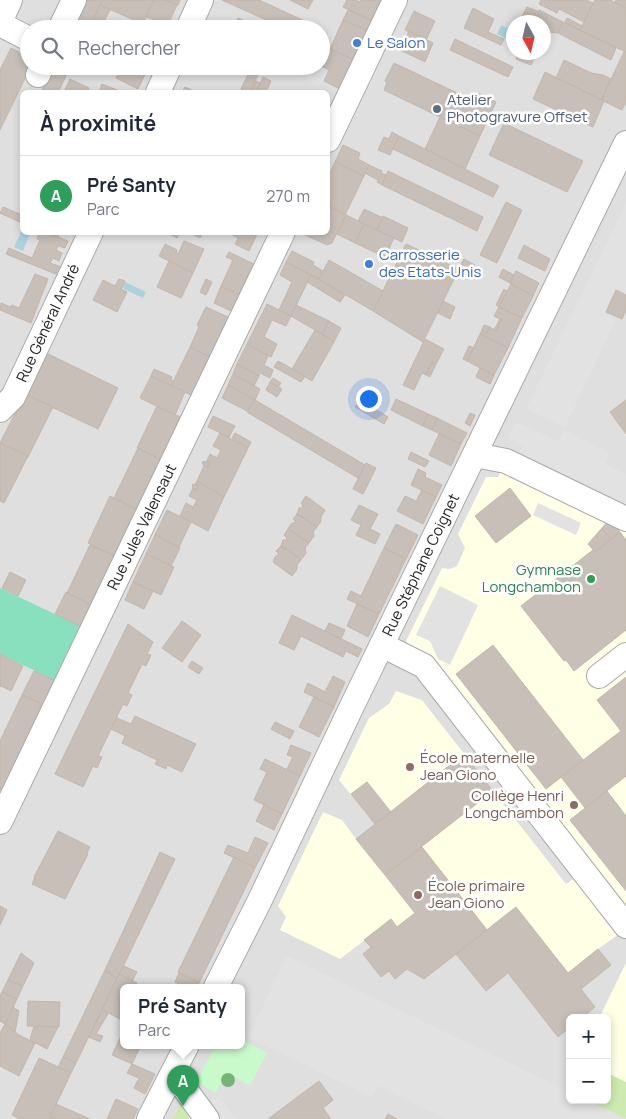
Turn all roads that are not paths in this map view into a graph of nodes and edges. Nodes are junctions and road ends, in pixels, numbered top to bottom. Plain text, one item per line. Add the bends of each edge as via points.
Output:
1 (10, 0) edge
2 (74, 0) edge
3 (201, 0) edge
4 (395, 0) edge
5 (64, 20) edge
6 (192, 20) edge
7 (0, 23) edge
8 (20, 34) edge
9 (166, 75) edge
10 (159, 90) edge
11 (330, 136) edge
12 (626, 143) edge
13 (90, 235) edge
14 (282, 235) edge
15 (7, 404) edge
16 (475, 455) junction
17 (582, 514) dead end
18 (626, 519) edge
19 (382, 645) junction
20 (626, 655) edge
21 (599, 676) dead end
22 (0, 822) edge
23 (626, 926) edge
24 (218, 984) edge
25 (185, 1049) edge
26 (170, 1078) junction
27 (149, 1119) edge
28 (207, 1119) edge

1 - 7 street
2 - 5 street
3 - 6 street
4 - 11 street
7 - 8 street
9 - 10 street
12 - 16 street, Rue Stéphane Coignet
13 - 15 street, Rue Général André
14 - 22 street, Rue Jules Valensaut
16 - 17 street via 500,473
16 - 18 street via 506,461
16 - 19 street, Rue Stéphane Coignet
19 - 23 street via 424,666
19 - 24 street, Rue Stéphane Coignet
20 - 21 street
25 - 26 street
26 - 27 street
26 - 28 street via 182,1085

